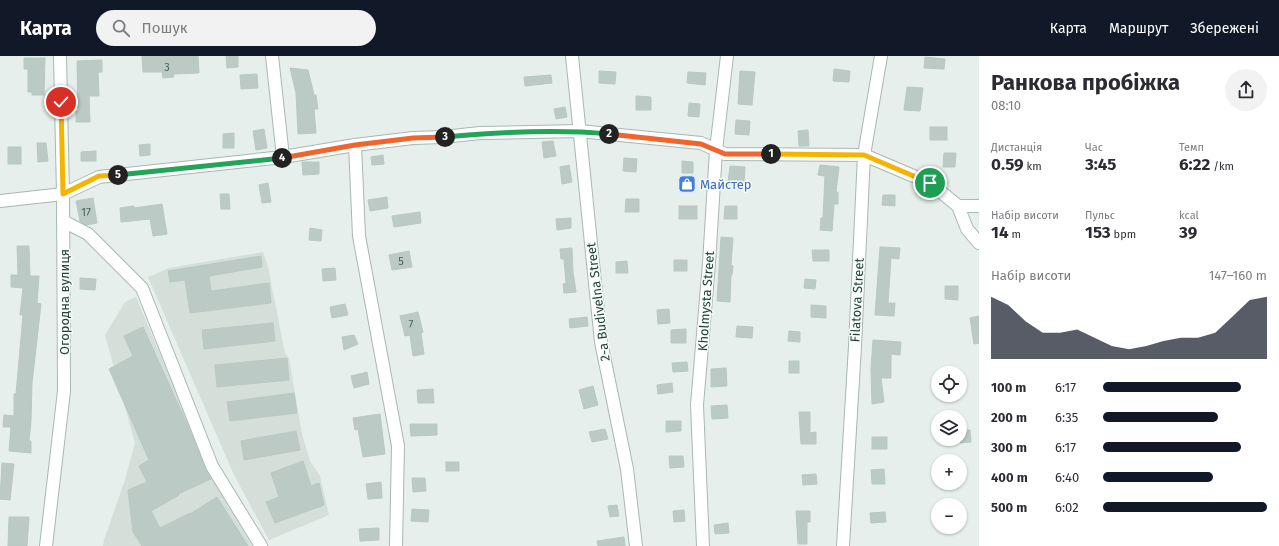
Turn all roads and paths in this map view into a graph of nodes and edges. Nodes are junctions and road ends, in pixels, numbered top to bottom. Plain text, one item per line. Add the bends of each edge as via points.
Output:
1 (60, 56) edge
2 (272, 56) edge
3 (572, 56) edge
4 (727, 56) edge
5 (881, 56) edge
6 (579, 131) junction
7 (355, 145) junction
8 (716, 150) junction
9 (864, 155) junction
10 (283, 157) junction
11 (63, 194) junction
12 (0, 201) edge
13 (958, 206) junction
14 (979, 206) edge
15 (63, 221) junction
16 (979, 242) edge
17 (46, 546) edge
18 (261, 546) edge
19 (396, 546) edge
20 (636, 546) edge
21 (702, 546) edge
22 (843, 546) edge

1 - 11 street, Огородна вулиця
2 - 10 street
3 - 6 street, 2-a Budivelna Street
4 - 8 street, Kholmysta Street
5 - 9 street, Filatova Street
6 - 7 street via 480,133
6 - 8 street via 701,144
6 - 20 street, 2-a Budivelna Street via 601,342 627,469
7 - 10 street
7 - 19 street via 359,236 398,446
8 - 9 street via 725,154
8 - 21 street, Kholmysta Street via 697,405
9 - 13 street via 930,183
9 - 22 street, Filatova Street
10 - 11 street via 99,176
11 - 12 street
11 - 15 street, Огородна вулиця
13 - 14 street
13 - 16 street via 967,229
15 - 17 street, Огородна вулиця via 64,391
15 - 18 street via 88,234 142,288 212,466

